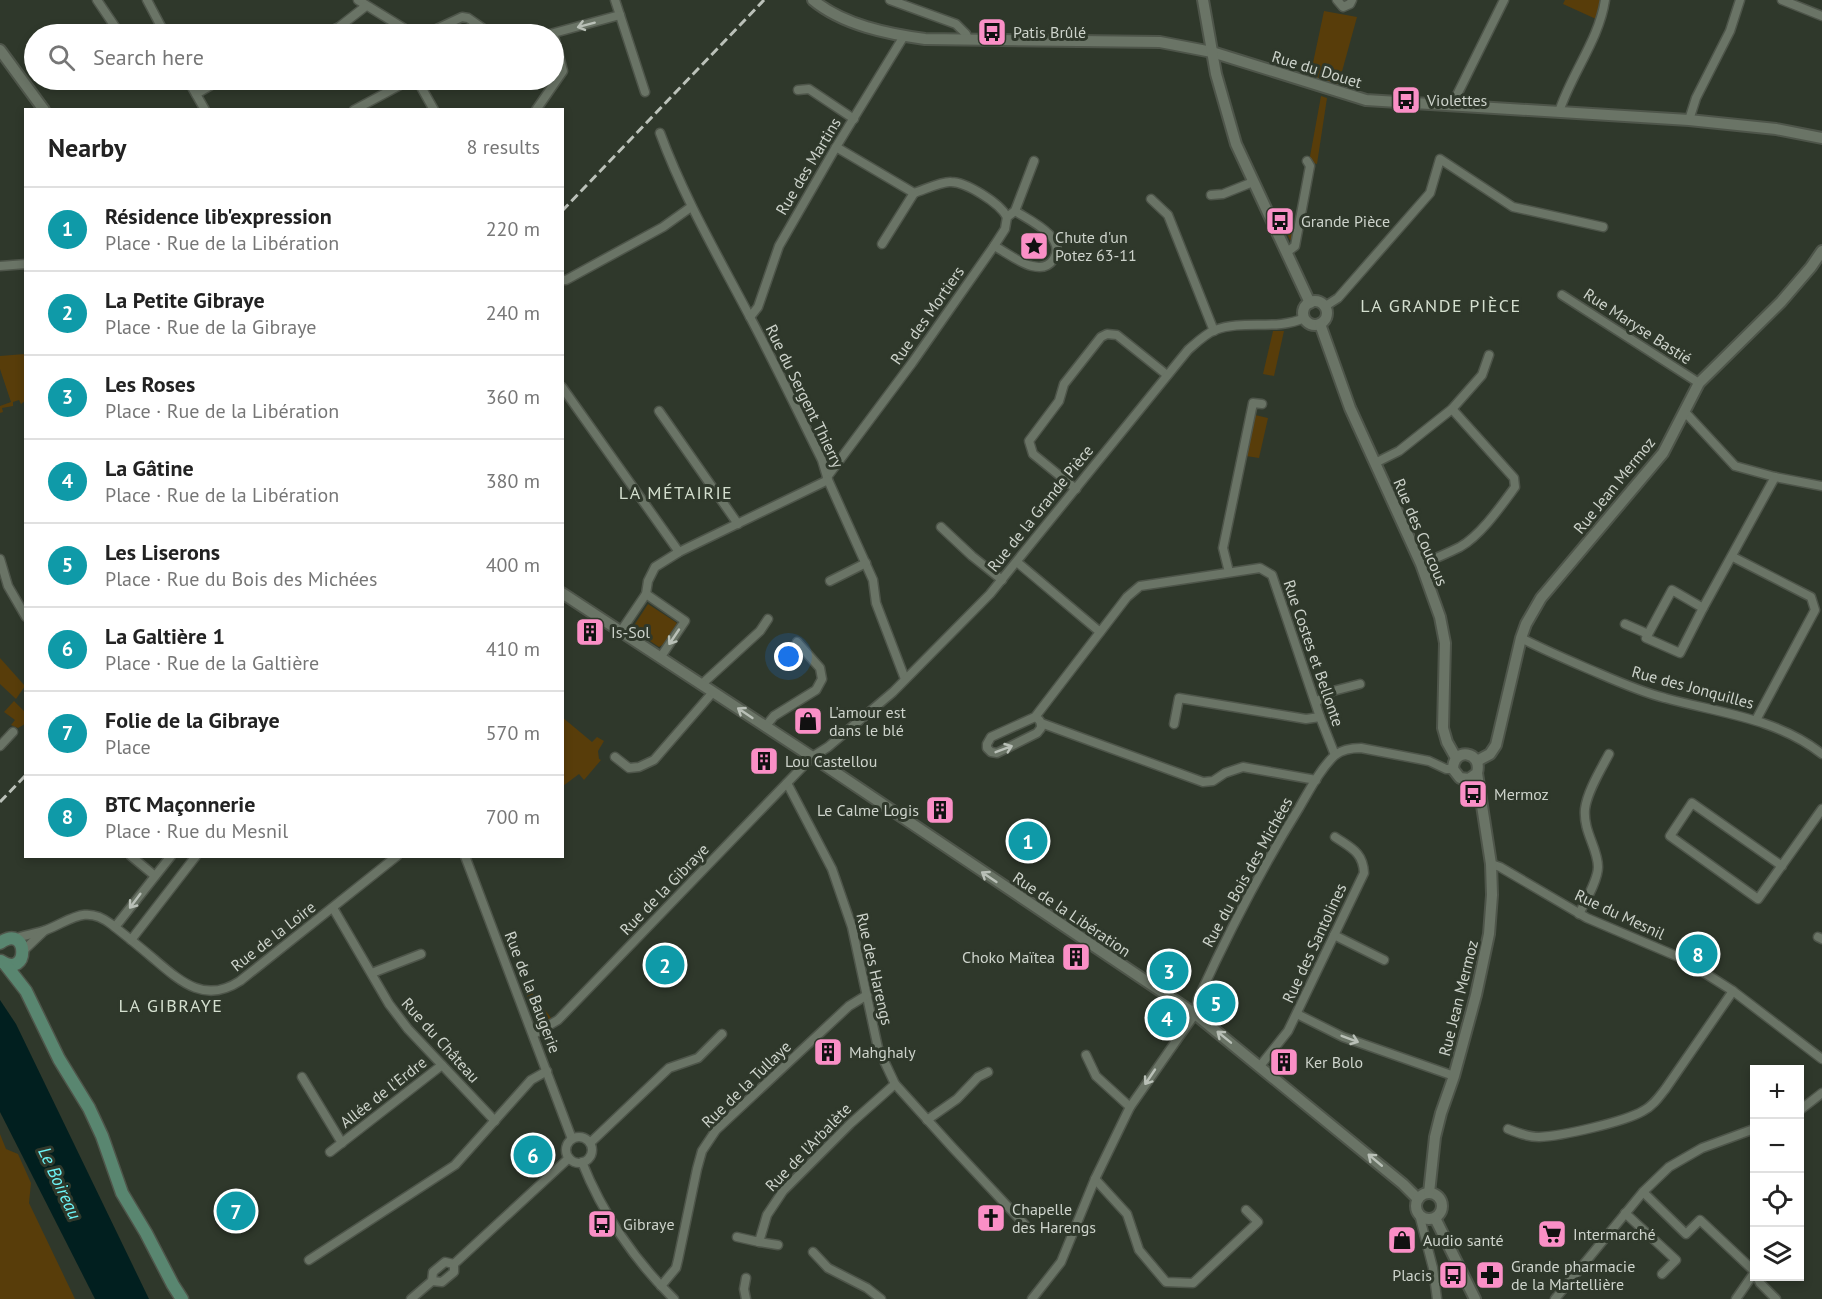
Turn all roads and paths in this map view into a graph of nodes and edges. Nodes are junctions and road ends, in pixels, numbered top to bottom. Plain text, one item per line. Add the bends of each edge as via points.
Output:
1 (97, 0) edge
2 (147, 0) edge
3 (615, 0) edge
4 (813, 0) edge
5 (890, 0) edge
6 (1203, 0) edge
7 (1337, 0) edge
8 (1352, 0) edge
9 (1504, 0) edge
10 (1605, 0) edge
11 (1740, 0) edge
12 (1782, 0) edge
13 (362, 3) edge
14 (620, 15) junction
15 (1822, 16) edge
16 (113, 24) edge
17 (160, 24) edge
18 (342, 24) edge
19 (397, 24) edge
20 (447, 24) edge
21 (476, 24) edge
22 (564, 31) edge
23 (904, 36) junction
24 (968, 39) junction
25 (0, 50) edge
26 (1212, 52) junction
27 (24, 83) edge
28 (29, 90) edge
29 (194, 90) edge
30 (203, 90) edge
31 (391, 90) edge
32 (423, 90) edge
33 (550, 90) edge
34 (798, 90) dead end
35 (645, 92) dead end
36 (196, 94) junction
37 (1452, 105) junction
38 (43, 108) edge
39 (204, 108) edge
40 (358, 108) edge
41 (433, 108) edge
42 (537, 108) edge
43 (1559, 112) junction
44 (854, 118) junction
45 (1689, 120) junction
46 (660, 133) dead end
47 (1822, 138) edge
48 (836, 147) junction
49 (1034, 161) dead end
50 (1307, 161) dead end
51 (1253, 182) junction
52 (914, 193) junction
53 (1211, 195) dead end
54 (1152, 199) dead end
55 (692, 207) junction
56 (1015, 211) junction
57 (1007, 217) junction
58 (1603, 227) dead end
59 (882, 244) dead end
60 (994, 246) junction
61 (1822, 251) edge
62 (1287, 252) junction
63 (24, 264) edge
64 (0, 266) edge
65 (564, 279) edge
66 (1562, 295) dead end
67 (1310, 303) junction
68 (1324, 307) junction
69 (750, 317) junction
70 (1304, 318) junction
71 (1320, 324) junction
72 (1214, 331) junction
73 (1489, 355) dead end
74 (1167, 375) junction
75 (1699, 383) junction
76 (564, 390) edge
77 (1262, 404) dead end
78 (1452, 409) junction
79 (659, 411) dead end
80 (1684, 411) junction
81 (1375, 463) junction
82 (1776, 477) junction
83 (828, 478) junction
84 (1822, 486) edge
85 (1076, 489) junction
86 (738, 524) junction
87 (941, 527) dead end
88 (679, 552) junction
89 (1733, 556) junction
90 (0, 560) edge
91 (1017, 562) junction
92 (866, 563) junction
93 (1421, 564) junction
94 (1229, 572) junction
95 (1002, 580) junction
96 (830, 581) dead end
97 (564, 594) edge
98 (646, 594) junction
99 (1703, 609) junction
100 (24, 614) edge
101 (768, 619) dead end
102 (1625, 624) dead end
103 (621, 631) junction
104 (1100, 632) junction
105 (1648, 634) junction
106 (1521, 638) junction
107 (797, 642) dead end
108 (660, 658) junction
109 (905, 679) junction
110 (702, 684) junction
111 (1360, 684) dead end
112 (713, 692) junction
113 (1316, 702) junction
114 (1320, 717) junction
115 (1038, 720) junction
116 (1756, 720) junction
117 (1174, 724) dead end
118 (765, 727) junction
119 (13, 732) dead end
120 (0, 746) edge
121 (1609, 754) dead end
122 (1822, 754) edge
123 (1335, 755) junction
124 (812, 757) junction
125 (615, 758) dead end
126 (1455, 764) junction
127 (1474, 771) junction
128 (1316, 780) junction
129 (787, 783) junction
130 (1822, 809) edge
131 (1335, 837) dead end
132 (133, 858) edge
133 (169, 858) edge
134 (194, 858) edge
135 (394, 858) edge
136 (466, 858) edge
137 (1491, 864) junction
138 (1782, 866) junction
139 (155, 876) junction
140 (333, 908) junction
141 (1579, 914) junction
142 (115, 927) junction
143 (45, 930) junction
144 (1334, 935) junction
145 (5, 939) edge
146 (131, 940) junction
147 (421, 954) dead end
148 (22, 956) junction
149 (1384, 960) dead end
150 (3, 962) edge
151 (372, 973) junction
152 (26, 990) junction
153 (1732, 992) junction
154 (867, 995) junction
155 (1195, 1014) junction
156 (1297, 1014) junction
157 (534, 1034) junction
158 (722, 1034) dead end
159 (1086, 1055) dead end
160 (1822, 1059) edge
161 (442, 1065) junction
162 (1260, 1066) junction
163 (547, 1071) junction
164 (988, 1072) dead end
165 (1454, 1076) junction
166 (302, 1077) dead end
167 (896, 1084) junction
168 (1822, 1093) edge
169 (1130, 1107) junction
170 (1804, 1107) edge
171 (927, 1120) junction
172 (495, 1121) junction
173 (1508, 1129) dead end
174 (1750, 1131) edge
175 (572, 1139) junction
176 (342, 1143) junction
177 (590, 1143) junction
178 (330, 1152) dead end
179 (569, 1158) junction
180 (582, 1162) junction
181 (1095, 1179) junction
182 (1643, 1191) junction
183 (1429, 1193) junction
184 (1418, 1199) junction
185 (1246, 1210) dead end
186 (1626, 1213) junction
187 (1419, 1214) junction
188 (1435, 1218) junction
189 (1027, 1227) dead end
190 (737, 1237) dead end
191 (759, 1242) junction
192 (778, 1245) dead end
193 (813, 1252) dead end
194 (309, 1260) dead end
195 (454, 1264) junction
196 (1750, 1267) edge
197 (1662, 1274) dead end
198 (746, 1278) dead end
199 (1750, 1279) edge
200 (432, 1281) junction
201 (1759, 1281) edge
202 (662, 1286) junction
203 (182, 1299) edge
204 (411, 1299) edge
205 (674, 1299) edge
206 (746, 1299) edge
207 (881, 1299) edge
208 (1032, 1299) edge
209 (1437, 1299) edge
210 (1475, 1299) edge
211 (1556, 1299) edge
212 (1736, 1299) edge
213 (1776, 1299) edge

1 - 16 street
2 - 17 street
3 - 14 street
4 - 23 street, Rue du Douet via 856,23
5 - 24 street via 956,24
6 - 26 street
7 - 8 street via 1343,7
9 - 37 street
10 - 43 street via 1603,14
11 - 45 street
12 - 15 street
13 - 18 street
13 - 19 street
14 -> 22 street
14 - 35 street
20 - 21 street via 462,17
23 - 24 street, Rue du Douet
23 - 44 street, Rue des Martins
24 - 26 street, Rue du Douet via 1160,42
25 - 27 street
26 - 37 street, Rue du Douet via 1366,100
26 - 51 street via 1236,144
28 - 38 street
29 - 36 street
30 - 36 street
31 - 40 street
32 - 41 street
33 - 42 street
34 - 44 street via 809,89
36 - 39 street
37 - 43 street, Rue du Douet
43 - 45 street, Rue du Douet
44 - 48 street, Rue des Martins
45 - 47 street, Rue du Douet
46 - 55 street, Rue du Sergent Thierry
48 - 52 street
48 - 69 street, Rue des Martins via 779,246 758,307
49 - 56 street
50 - 62 street via 1310,166 1295,246
51 - 53 street
51 - 62 street
52 - 57 street via 950,181 999,206
52 - 59 street
54 - 72 street via 1168,215
55 - 65 street via 663,227
55 - 69 street, Rue du Sergent Thierry
56 - 57 street, Rue des Mortiers
56 - 60 street via 1052,235 1056,245 1053,260 1042,267 1031,266
57 - 60 street, Rue des Mortiers via 1005,229
58 - 68 street via 1513,207 1440,159 1430,193 1338,298
60 - 83 street, Rue des Mortiers
61 - 75 street, Rue Jean Mermoz via 1781,302
62 - 67 street
63 - 64 street
66 - 75 street, Rue Maryse Bastié
67 - 68 street via 1318,302
67 - 70 street
68 - 71 street via 1326,316
69 - 83 street, Rue du Sergent Thierry
70 - 71 street via 1311,324
70 - 72 street, Rue de la Grande Pièce via 1292,324 1241,325
71 - 81 street, Rue des Coucous via 1350,408
72 - 74 street, Rue de la Grande Pièce via 1188,350
73 - 78 street via 1482,375
74 - 85 street, Rue de la Grande Pièce
74 - 85 street via 1117,335 1101,337 1064,384 1059,401 1029,441 1033,454
75 - 80 street, Rue Jean Mermoz
76 - 88 street
77 - 94 street via 1253,403 1223,548
78 - 81 street via 1399,451
78 - 93 street via 1514,478 1515,487 1462,546
79 - 86 street
80 - 82 street via 1735,466
80 - 106 street, Rue Jean Mermoz via 1663,453 1540,598
81 - 93 street, Rue des Coucous
82 - 84 street
82 - 89 street
83 - 86 street, Rue des Mortiers
83 - 92 street, Rue du Sergent Thierry
85 - 91 street, Rue de la Grande Pièce
86 - 88 street, Rue des Mortiers
87 - 95 street
88 - 98 street, Rue des Mortiers via 655,567
89 - 99 street
89 - 116 street via 1811,597 1815,610
90 - 100 street via 8,586
91 - 95 street, Rue de la Grande Pièce
91 - 104 street
92 - 96 street
92 - 109 street, Rue du Sergent Thierry via 876,603
93 - 126 street, Rue des Coucous via 1444,635 1443,728
94 - 104 street, Rue Costes et Bellonte via 1140,586
94 - 113 street, Rue Costes et Bellonte via 1260,568 1272,575
95 - 109 street, Rue de la Grande Pièce
97 - 103 street, Rue de la Libération
98 - 103 street, Rue des Mortiers
98 -> 108 street via 685,621
99 - 105 street via 1672,590
99 - 105 street via 1680,652 1646,638
101 - 110 street
102 - 105 street
103 - 108 street, Rue de la Libération
104 - 115 street, Rue Costes et Bellonte
106 - 116 street, Rue des Jonquilles via 1627,686
106 - 127 street, Rue Jean Mermoz via 1496,745
107 - 118 street via 820,668 822,680 816,690 774,716
108 - 110 street, Rue de la Libération
109 - 124 street, Rue de la Grande Pièce
110 - 112 street, Rue de la Libération
111 - 113 street via 1333,691
118 -> 112 street, Rue de la Libération
112 - 125 street via 654,760 629,768
113 - 114 street, Rue Costes et Bellonte
114 - 117 street via 1306,719 1179,698
114 - 123 street, Rue Costes et Bellonte
115 -> 115 street, Rue Costes et Bellonte via 991,737 987,748 997,753 1037,734 1041,729
115 - 128 street, Rue du Bois des Michées via 1203,782 1244,767
116 - 122 street, Rue des Jonquilles via 1784,730
118 - 124 street, Rue de la Libération
119 - 120 street
121 - 141 street via 1586,801 1587,833 1598,867
123 - 126 street via 1361,748 1429,761 1446,769
123 - 128 street, Rue du Bois des Michées
124 - 129 street, Rue de la Gibraye
155 -> 124 street, Rue de la Libération
126 - 127 street via 1455,774 1460,778
126 - 127 street via 1466,754 1472,756
127 - 137 street, Rue Jean Mermoz
128 - 155 street, Rue du Bois des Michées via 1245,900 1198,999
129 - 154 street, Rue des Harengs via 832,869 852,927
129 - 157 street, Rue de la Gibraye via 558,1020
130 - 138 street
131 - 144 street, Rue des Santolines via 1358,853 1364,873
132 - 139 street
133 - 139 street
134 - 146 street
135 - 140 street, Rue de la Loire
136 - 157 street, Rue de la Baugerie
137 - 141 street, Rue du Mesnil
137 - 165 street, Rue Jean Mermoz via 1489,934
138 - 138 street via 1692,804 1670,836 1758,899
139 -> 142 street
140 - 146 street, Rue de la Loire via 240,981 218,991 184,984
140 - 151 street, Rue du Château
141 - 153 street, Rue du Mesnil via 1681,958
142 - 143 street, Rue de la Loire via 105,919 87,914
142 - 146 street, Rue de la Loire
143 - 145 street, Rue de la Loire
143 - 148 street, Rue de la Loire
144 - 149 street
144 - 156 street, Rue des Santolines
145 - 148 main road via 20,943
147 - 151 street
148 - 150 main road via 14,964
148 - 152 main road
150 - 152 main road
151 - 161 street, Rue du Château via 408,1029
152 - 203 main road via 59,1059 96,1121 122,1193
153 - 160 street, Rue du Mesnil
153 - 173 street via 1666,1089 1644,1111 1562,1134 1526,1136
154 - 167 street, Rue des Harengs via 878,1048
154 - 202 street, Rue de la Tullaye via 849,1006 709,1139 697,1169 676,1268
162 -> 155 street, Rue de la Libération
155 -> 169 street, Rue du Bois des Michées
156 - 162 street, Rue des Santolines
156 -> 165 street via 1343,1037
157 - 163 street, Rue de la Baugerie
158 - 177 street via 698,1058 669,1068
159 - 169 street via 1096,1076
161 - 172 street, Rue du Château
161 - 176 street, Allée de l'Erdre
184 -> 162 street, Rue de la Libération
163 - 172 street via 531,1080
163 - 175 street, Rue de la Baugerie
164 - 171 street
165 - 183 street, Rue Jean Mermoz via 1435,1137
166 - 176 street, Allée de l'Erdre
167 - 171 street, Rue des Harengs
167 - 191 street, Rue de l'Arbalète via 783,1191 767,1215
168 - 170 street
169 - 181 street, Rue du Bois des Michées
171 - 189 street, Rue des Harengs
172 - 194 street via 455,1165
174 - 182 street via 1679,1160
175 - 177 street via 582,1137
175 - 179 street via 566,1148
176 - 178 street, Allée de l'Erdre
177 - 180 street via 591,1154
179 - 180 street
179 - 195 street
180 - 202 street via 613,1223
181 - 185 street via 1127,1214 1139,1250 1166,1282 1193,1283 1258,1222
181 - 208 street, Rue du Bois des Michées via 1061,1262
182 - 186 street
182 - 196 street via 1686,1234 1700,1220
183 - 184 street
183 - 188 street via 1442,1203 1441,1213
184 - 187 street
186 - 197 street via 1676,1260
186 - 211 street
187 - 188 street via 1426,1219
187 - 209 street
188 - 210 street
190 - 191 street
191 - 192 street
193 - 207 street via 828,1268
195 - 200 street via 445,1262 434,1272
195 - 200 street via 454,1272 442,1282
198 - 206 street
199 - 212 street
200 - 204 street
201 - 213 street
202 - 205 street

